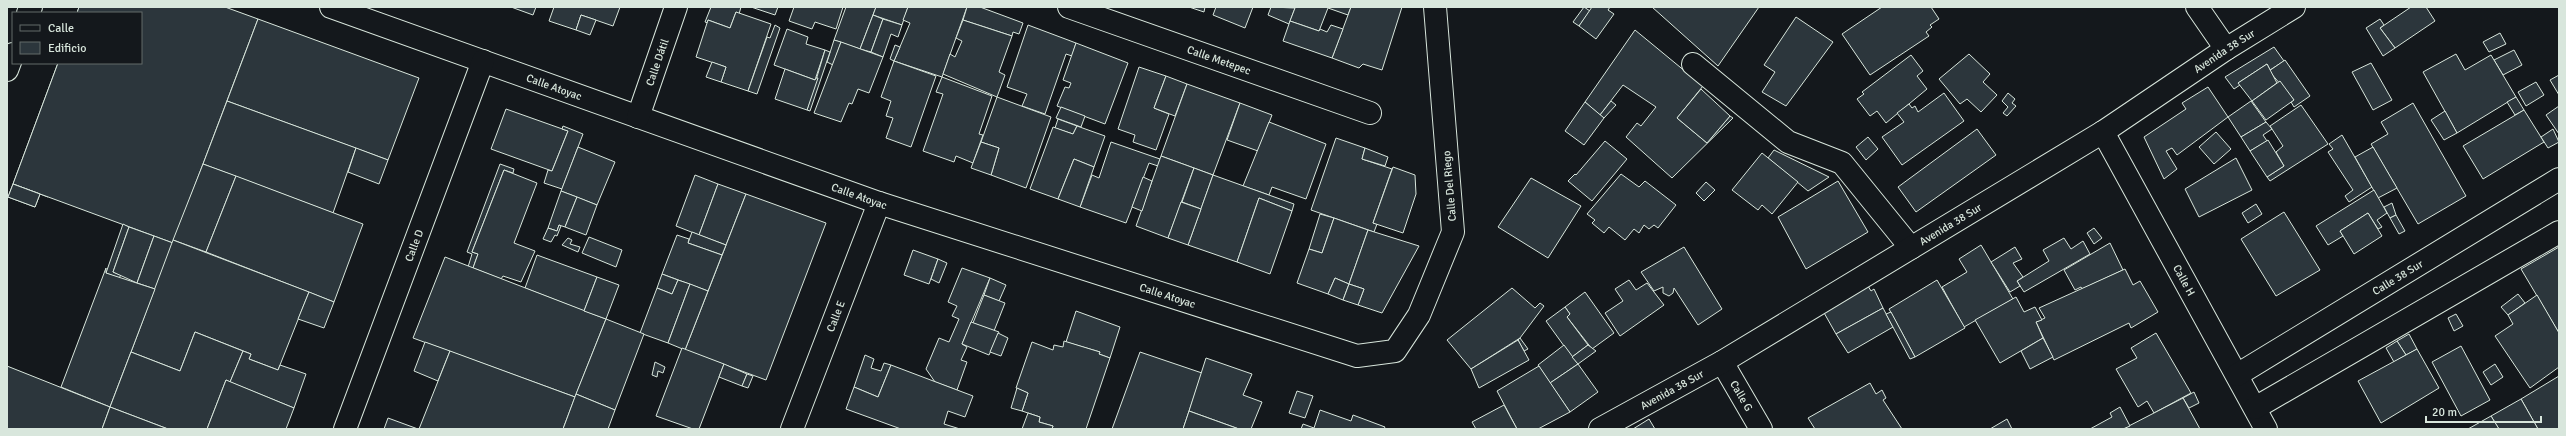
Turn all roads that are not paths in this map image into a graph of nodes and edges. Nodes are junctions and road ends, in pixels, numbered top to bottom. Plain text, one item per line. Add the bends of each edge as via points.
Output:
1 (331, 7) edge
2 (676, 7) edge
3 (1069, 7) edge
4 (1435, 7) edge
5 (2197, 7) edge
6 (2294, 7) edge
7 (2226, 48) junction
8 (12, 57) edge
9 (483, 61) junction
10 (1694, 64) dead end
11 (7, 70) edge
12 (1370, 113) dead end
13 (638, 117) junction
14 (2103, 132) junction
15 (2559, 179) edge
16 (879, 202) junction
17 (2559, 232) edge
18 (1911, 248) junction
19 (1395, 351) joint
20 (1722, 362) junction
21 (2237, 375) junction
22 (2255, 408) junction
23 (345, 429) edge
24 (792, 429) edge
25 (1600, 429) edge
26 (1761, 429) edge
27 (2266, 429) edge

1 - 9 street, Calle Atoyac
2 - 13 street, Calle Dátil
3 - 12 street, Calle Metepec
4 - 19 street, Calle Del Riego via 1453,232 1419,316
5 - 7 street
6 - 7 street, Avenida 38 Sur
7 - 14 street, Avenida 38 Sur
8 - 11 street
9 - 13 street, Calle Atoyac
9 - 23 street, Calle D
10 - 18 street via 1788,142 1842,163
13 - 16 street, Calle Atoyac
14 - 18 street, Avenida 38 Sur
14 - 21 street, Calle H
15 - 21 street, Calle 38 Sur
16 - 19 street, Calle Atoyac via 1357,356
16 - 24 street, Calle E
17 - 22 street
18 - 20 street, Avenida 38 Sur
20 - 25 street, Avenida 38 Sur
20 - 26 street, Calle G
21 - 22 street, Calle H
22 - 27 street, Calle H

